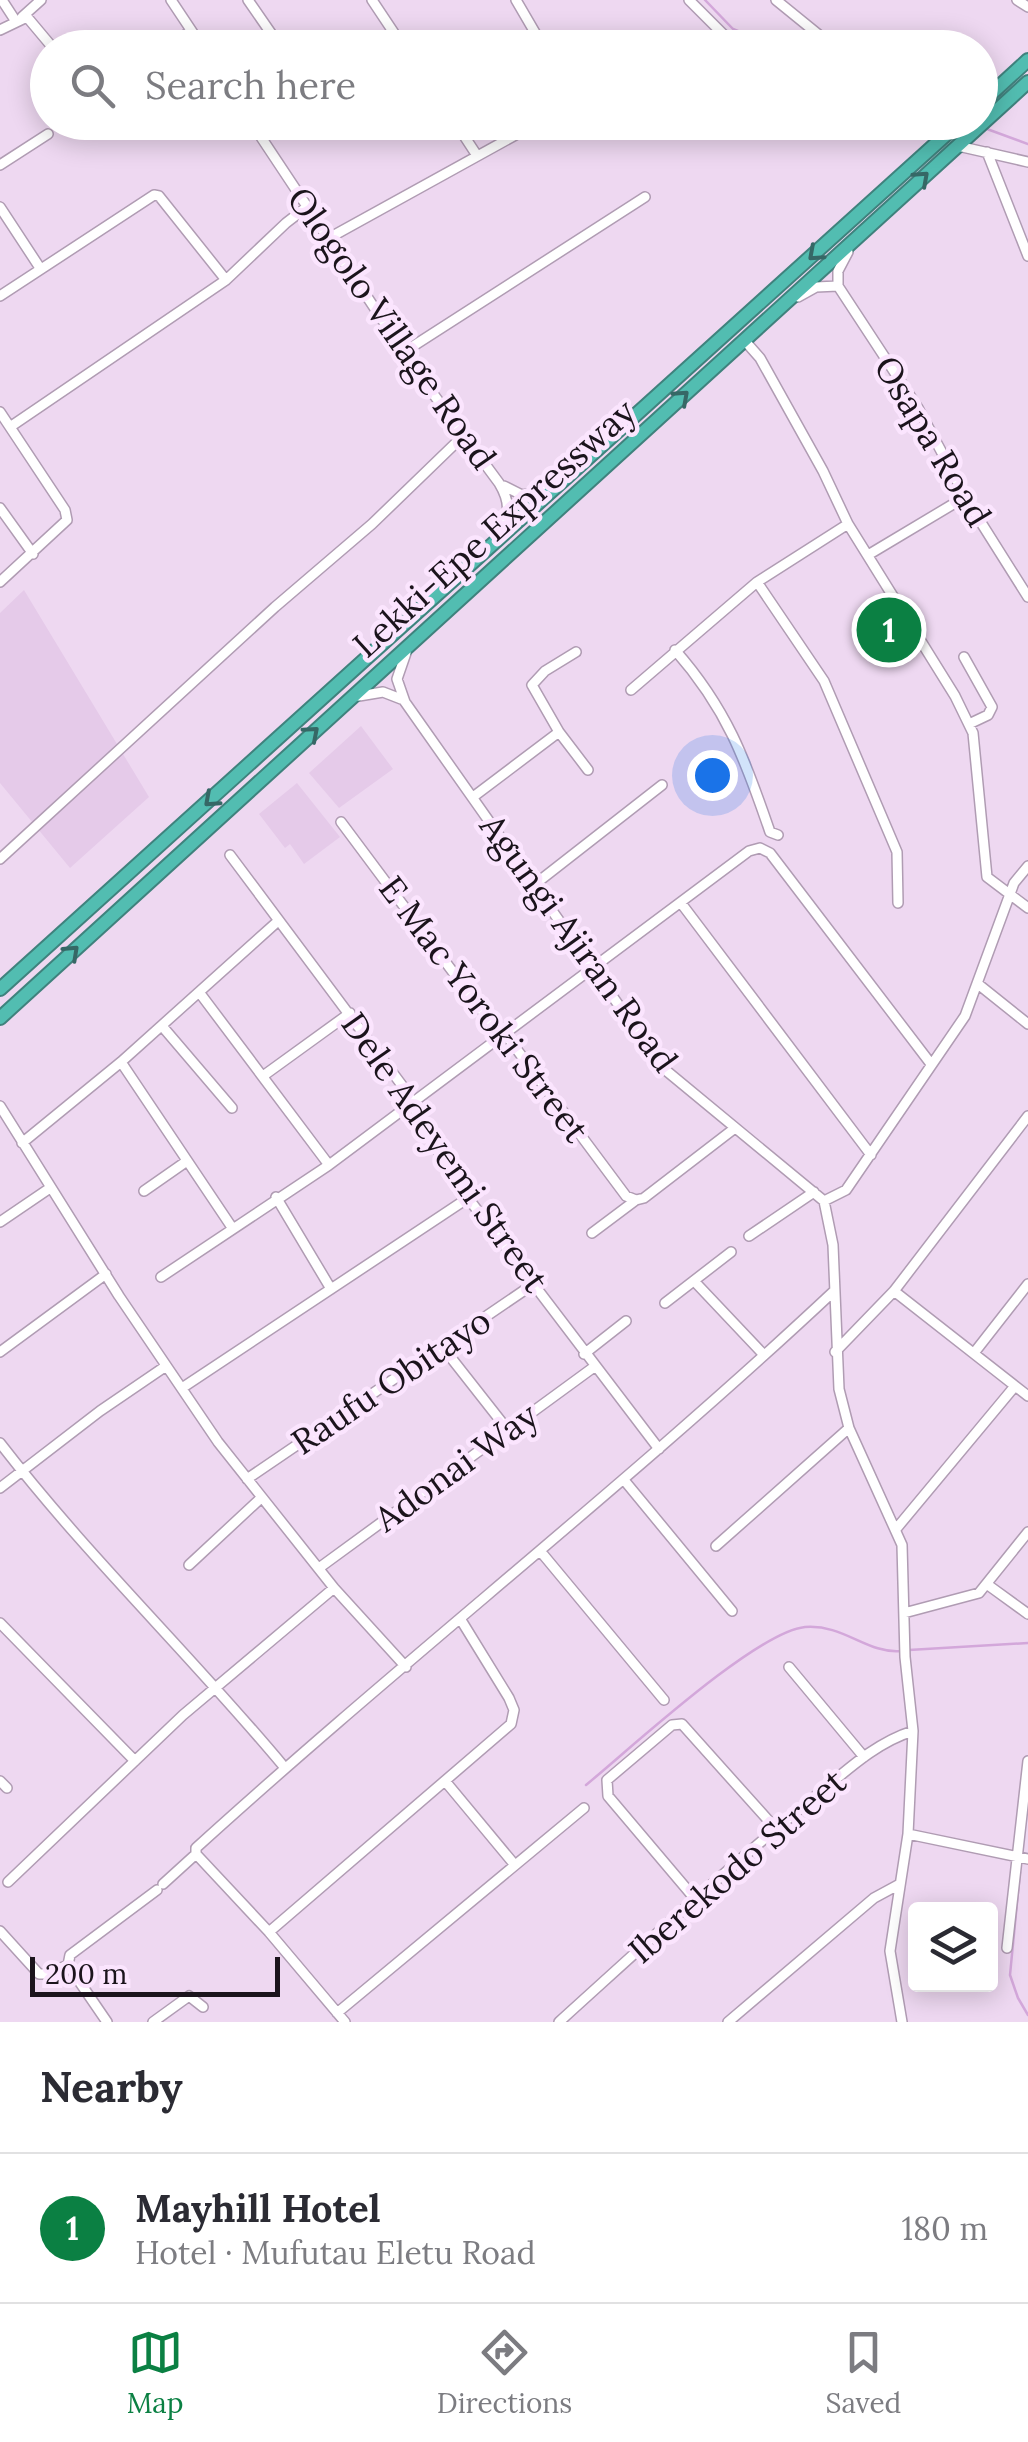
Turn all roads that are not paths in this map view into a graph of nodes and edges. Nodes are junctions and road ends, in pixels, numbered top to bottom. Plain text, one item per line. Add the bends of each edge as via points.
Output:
1 (2, 0) edge
2 (41, 0) edge
3 (171, 0) edge
4 (248, 0) edge
5 (372, 0) edge
6 (516, 0) edge
7 (688, 0) edge
8 (776, 0) edge
9 (1017, 0) edge
10 (1028, 7) edge
11 (19, 18) junction
12 (0, 30) edge
13 (40, 30) edge
14 (191, 30) edge
15 (269, 30) edge
16 (392, 30) edge
17 (534, 30) edge
18 (719, 30) edge
19 (813, 30) edge
20 (1028, 60) edge
21 (1028, 82) edge
22 (998, 88) edge
23 (998, 110) edge
24 (39, 140) edge
25 (264, 140) edge
26 (467, 140) edge
27 (503, 140) edge
28 (941, 140) edge
29 (962, 142) joint
30 (988, 152) junction
31 (476, 154) junction
32 (1028, 162) edge
33 (0, 165) edge
34 (645, 197) dead end
35 (308, 206) junction
36 (0, 207) edge
37 (858, 236) junction
38 (328, 238) junction
39 (1028, 256) edge
40 (40, 268) junction
41 (226, 280) junction
42 (838, 286) junction
43 (0, 296) edge
44 (785, 304) junction
45 (745, 340) junction
46 (404, 352) junction
47 (0, 412) edge
48 (10, 427) junction
49 (463, 436) junction
50 (570, 477) junction
51 (500, 483) junction
52 (965, 497) junction
53 (0, 508) edge
54 (848, 524) junction
55 (32, 554) junction
56 (868, 555) junction
57 (481, 557) junction
58 (0, 582) edge
59 (758, 582) junction
60 (1028, 598) edge
61 (418, 634) junction
62 (676, 650) junction
63 (576, 652) dead end
64 (964, 657) dead end
65 (631, 690) dead end
66 (351, 698) junction
67 (405, 702) junction
68 (969, 724) junction
69 (560, 732) junction
70 (588, 770) dead end
71 (662, 785) dead end
72 (474, 797) junction
73 (341, 822) dead end
74 (778, 835) dead end
75 (230, 855) dead end
76 (0, 859) edge
77 (1028, 866) edge
78 (534, 885) junction
79 (1010, 894) junction
80 (681, 903) junction
81 (898, 903) dead end
82 (1028, 908) edge
83 (277, 922) junction
84 (592, 966) junction
85 (978, 984) junction
86 (0, 989) edge
87 (199, 992) junction
88 (350, 1014) junction
89 (0, 1018) edge
90 (1028, 1024) edge
91 (162, 1026) junction
92 (502, 1033) junction
93 (121, 1062) junction
94 (931, 1064) junction
95 (263, 1076) junction
96 (413, 1103) junction
97 (0, 1106) edge
98 (232, 1108) dead end
99 (1028, 1116) edge
100 (735, 1128) junction
101 (22, 1143) junction
102 (871, 1154) junction
103 (187, 1161) junction
104 (329, 1165) junction
105 (50, 1188) junction
106 (144, 1191) dead end
107 (814, 1192) junction
108 (276, 1198) junction
109 (468, 1198) junction
110 (631, 1198) junction
111 (824, 1201) junction
112 (0, 1222) edge
113 (233, 1229) junction
114 (592, 1233) dead end
115 (750, 1236) dead end
116 (731, 1252) dead end
117 (106, 1274) junction
118 (161, 1277) dead end
119 (695, 1282) junction
120 (535, 1283) junction
121 (1028, 1284) edge
122 (332, 1289) junction
123 (894, 1290) junction
124 (832, 1292) junction
125 (665, 1302) dead end
126 (626, 1320) dead end
127 (441, 1345) junction
128 (0, 1352) edge
129 (835, 1352) junction
130 (584, 1354) junction
131 (974, 1354) junction
132 (764, 1355) junction
133 (166, 1366) junction
134 (594, 1366) junction
135 (1015, 1386) junction
136 (182, 1388) junction
137 (1028, 1396) edge
138 (849, 1428) junction
139 (507, 1429) junction
140 (0, 1442) edge
141 (659, 1449) junction
142 (21, 1470) junction
143 (247, 1479) junction
144 (624, 1480) junction
145 (0, 1488) edge
146 (262, 1498) junction
147 (896, 1529) junction
148 (1028, 1532) edge
149 (716, 1546) dead end
150 (541, 1552) junction
151 (189, 1564) dead end
152 (319, 1568) junction
153 (988, 1585) junction
154 (334, 1588) junction
155 (732, 1611) dead end
156 (904, 1613) junction
157 (1028, 1614) edge
158 (462, 1620) junction
159 (0, 1623) edge
160 (406, 1666) junction
161 (789, 1667) dead end
162 (217, 1687) junction
163 (664, 1700) dead end
164 (913, 1731) junction
165 (864, 1757) junction
166 (136, 1761) junction
167 (1028, 1761) edge
168 (284, 1768) junction
169 (445, 1781) junction
170 (584, 1808) dead end
171 (776, 1829) junction
172 (908, 1834) junction
173 (196, 1854) junction
174 (1016, 1856) junction
175 (1028, 1859) edge
176 (514, 1864) junction
177 (8, 1882) dead end
178 (898, 1885) junction
179 (696, 1900) junction
180 (0, 1932) edge
181 (269, 1932) junction
182 (1007, 1948) dead end
183 (68, 1965) junction
184 (203, 2007) dead end
185 (568, 2013) junction
186 (341, 2018) edge
187 (107, 2022) edge
188 (153, 2022) edge
189 (559, 2022) edge
190 (576, 2022) edge
191 (728, 2022) edge
192 (902, 2022) edge

1 - 11 street
2 - 11 street
3 - 14 street
4 - 15 street
5 - 16 street
6 - 17 street
7 - 18 street
8 - 19 street
9 - 10 street
11 - 12 street
11 - 13 street
20 - 22 highway
21 - 23 highway, Lekki-Epe Expressway
24 - 33 street
25 - 35 street, Ologolo Village Road
26 - 31 street
27 - 31 street
28 -> 50 highway, Lekki-Epe Expressway
29 - 30 street
37 -> 29 highway, Lekki-Epe Expressway
30 - 32 street
30 - 39 street
31 - 38 street
34 - 46 street
35 - 38 street, Ologolo Village Road
35 - 41 street
36 - 40 street
37 - 42 street via 842,260
37 - 44 highway, Lekki-Epe Expressway
38 - 46 street, Ologolo Village Road
40 - 41 street via 154,195
40 - 43 street
41 - 48 street
42 - 44 street via 816,287
42 - 52 street, Osapa Road via 918,408
44 - 45 highway, Lekki-Epe Expressway
45 - 54 street
61 -> 45 highway, Lekki-Epe Expressway
46 - 49 street, Ologolo Village Road
47 - 48 street
48 - 55 street via 67,520
49 - 51 street, Ologolo Village Road
49 - 76 street
50 - 51 street via 530,495
50 - 57 highway, Lekki-Epe Expressway
51 - 57 street via 507,518
52 - 56 street
52 - 60 street, Osapa Road
53 - 55 street
54 - 56 street
54 - 59 street
55 - 58 street
56 - 68 street
57 -> 86 highway, Lekki-Epe Expressway
59 - 62 street
59 - 81 street via 824,681 897,852
61 - 66 highway, Lekki-Epe Expressway
61 - 67 street via 398,669
62 - 65 street
62 - 74 street via 742,750 770,832
63 - 69 street via 532,685
64 - 68 street via 992,707
66 - 67 street via 383,692
89 -> 66 highway, Lekki-Epe Expressway
67 - 72 street, Agungi Ajiran Road
68 - 79 street via 987,876
69 - 70 street
69 - 72 street
71 - 78 street
72 - 78 street, Agungi Ajiran Road
73 - 92 street, E Mac Yoroki Street
75 - 83 street, Dele Adeyemi Street
77 - 79 street
78 - 84 street, Agungi Ajiran Road
79 - 82 street
79 - 85 street
80 - 84 street
80 - 94 street via 749,851 770,852
80 - 102 street
83 - 87 street
83 - 88 street, Dele Adeyemi Street
84 - 92 street
84 - 100 street, Agungi Ajiran Road via 662,1068
85 - 90 street
85 - 94 street via 965,1016
87 - 91 street
87 - 95 street
88 - 95 street
88 - 96 street, Dele Adeyemi Street
91 - 93 street
91 - 98 street
92 - 96 street
92 - 110 street, E Mac Yoroki Street
93 - 101 street
93 - 103 street
94 - 102 street
95 - 104 street
96 - 104 street
96 - 109 street, Dele Adeyemi Street
97 - 101 street
99 - 123 street
100 - 107 street, Agungi Ajiran Road
100 - 110 street via 644,1198
101 - 105 street
102 - 111 street via 842,1194
103 - 106 street
103 - 113 street
104 - 108 street
105 - 112 street
105 - 117 street
107 - 111 street, Agungi Ajiran Road
107 - 115 street
108 - 113 street
108 - 122 street
109 - 120 street, Dele Adeyemi Street
109 - 122 street
110 - 114 street
111 - 124 street via 833,1245
113 - 118 street
116 - 119 street
117 - 128 street
117 - 133 street
119 - 125 street
119 - 132 street
120 - 127 street, Raufu Obitayo
120 - 130 street, Dele Adeyemi Street
121 - 131 street
122 - 136 street
123 - 129 street
123 - 131 street
124 - 129 street
124 - 132 street
126 - 130 street
127 - 139 street
127 - 143 street, Raufu Obitayo
129 - 138 street
130 - 134 street, Dele Adeyemi Street
131 - 135 street
132 - 141 street
133 - 136 street
133 - 142 street
134 - 139 street, Adonai Way
134 - 141 street, Dele Adeyemi Street
135 - 137 street
135 - 147 street
136 - 143 street
138 - 147 street
138 - 149 street
139 - 152 street, Adonai Way
140 - 142 street
141 - 144 street
142 - 145 street
142 - 162 street
143 - 146 street
144 - 150 street
144 - 155 street
146 - 151 street
146 - 152 street
147 - 156 street
148 - 153 street
150 - 158 street
150 - 163 street
152 - 154 street
153 - 156 street via 973,1596
153 - 157 street
154 - 160 street
154 - 162 street
156 - 164 street
158 - 160 street
158 - 169 street via 514,1710 512,1724
159 - 166 street
160 - 168 street
161 - 165 street
162 - 166 street
162 - 168 street
164 - 165 street, Iberekodo Street
164 - 172 street
165 - 171 street, Iberekodo Street
166 - 177 street
167 - 174 street
168 - 173 street
169 - 176 street
169 - 181 street
170 - 176 street
171 - 179 street, Iberekodo Street
171 - 179 street via 682,1724 672,1724 607,1780 608,1796
172 - 174 street
172 - 178 street
173 - 181 street
173 - 183 street via 70,1955
174 - 175 street
174 - 182 street
176 - 186 street
178 - 191 street
178 - 192 street via 890,1951
179 - 185 street, Iberekodo Street
180 - 183 street via 39,1974
181 - 186 street
183 - 187 street
184 - 188 street via 189,1996
185 - 189 street, Iberekodo Street
185 - 190 street

